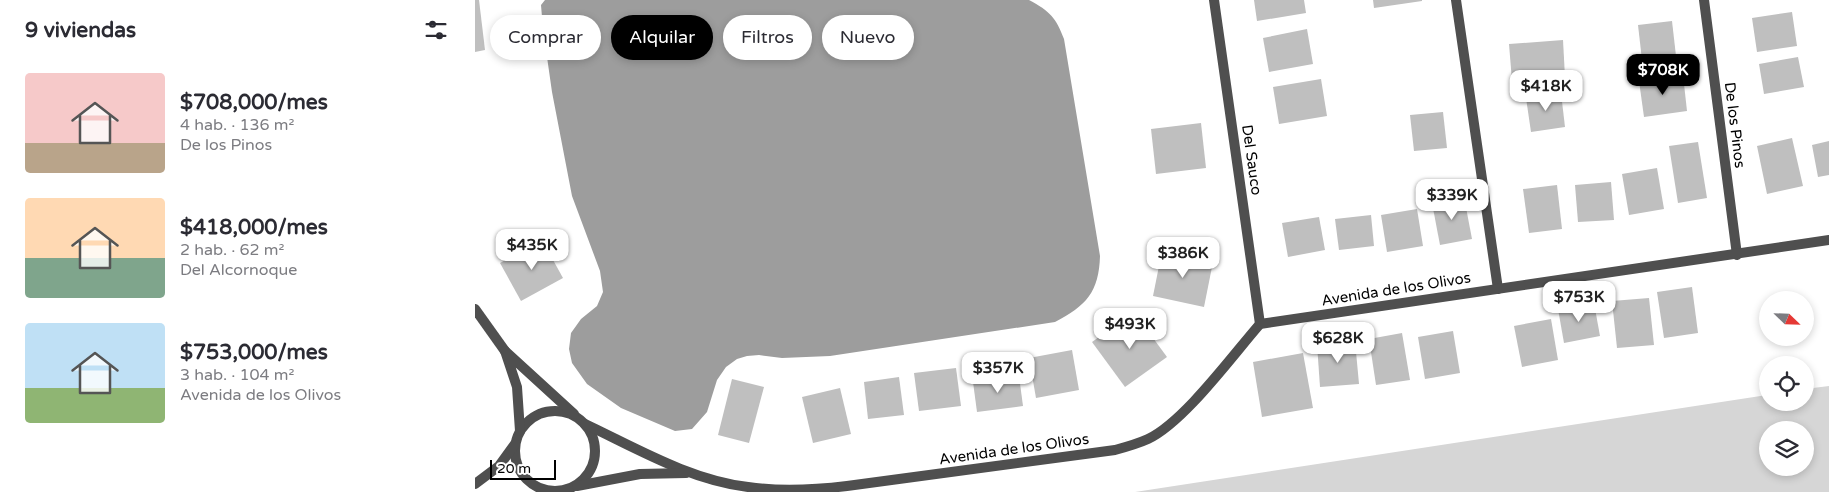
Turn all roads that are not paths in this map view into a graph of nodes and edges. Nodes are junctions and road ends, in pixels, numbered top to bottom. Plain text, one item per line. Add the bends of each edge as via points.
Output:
1 (1214, 0) edge
2 (1457, 0) edge
3 (1704, 0) edge
4 (1829, 240) edge
5 (1737, 255) junction
6 (1498, 288) junction
7 (475, 309) edge
8 (1260, 324) junction
9 (505, 351) junction
10 (582, 421) junction
11 (520, 431) junction
12 (515, 444) junction
13 (689, 472) junction
14 (475, 484) edge
15 (573, 487) junction
16 (557, 491) edge

1 - 8 street, Del Sauco
2 - 6 street
3 - 5 street, De los Pinos
4 - 5 street, Avenida de los Olivos
5 - 6 street, Avenida de los Olivos
6 - 8 street, Avenida de los Olivos
7 - 9 street
8 - 13 street, Avenida de los Olivos via 1186,409 1163,430 1149,439 1115,450 807,490 747,487
9 - 10 street
9 - 11 street via 517,387
10 - 11 street via 559,410 547,411 527,422
10 - 13 street
10 - 15 street via 592,434 595,459 591,470
11 - 12 street
12 - 14 street via 499,466
12 - 16 street via 517,462 526,478 535,486
13 - 15 street via 640,474
15 - 16 street

